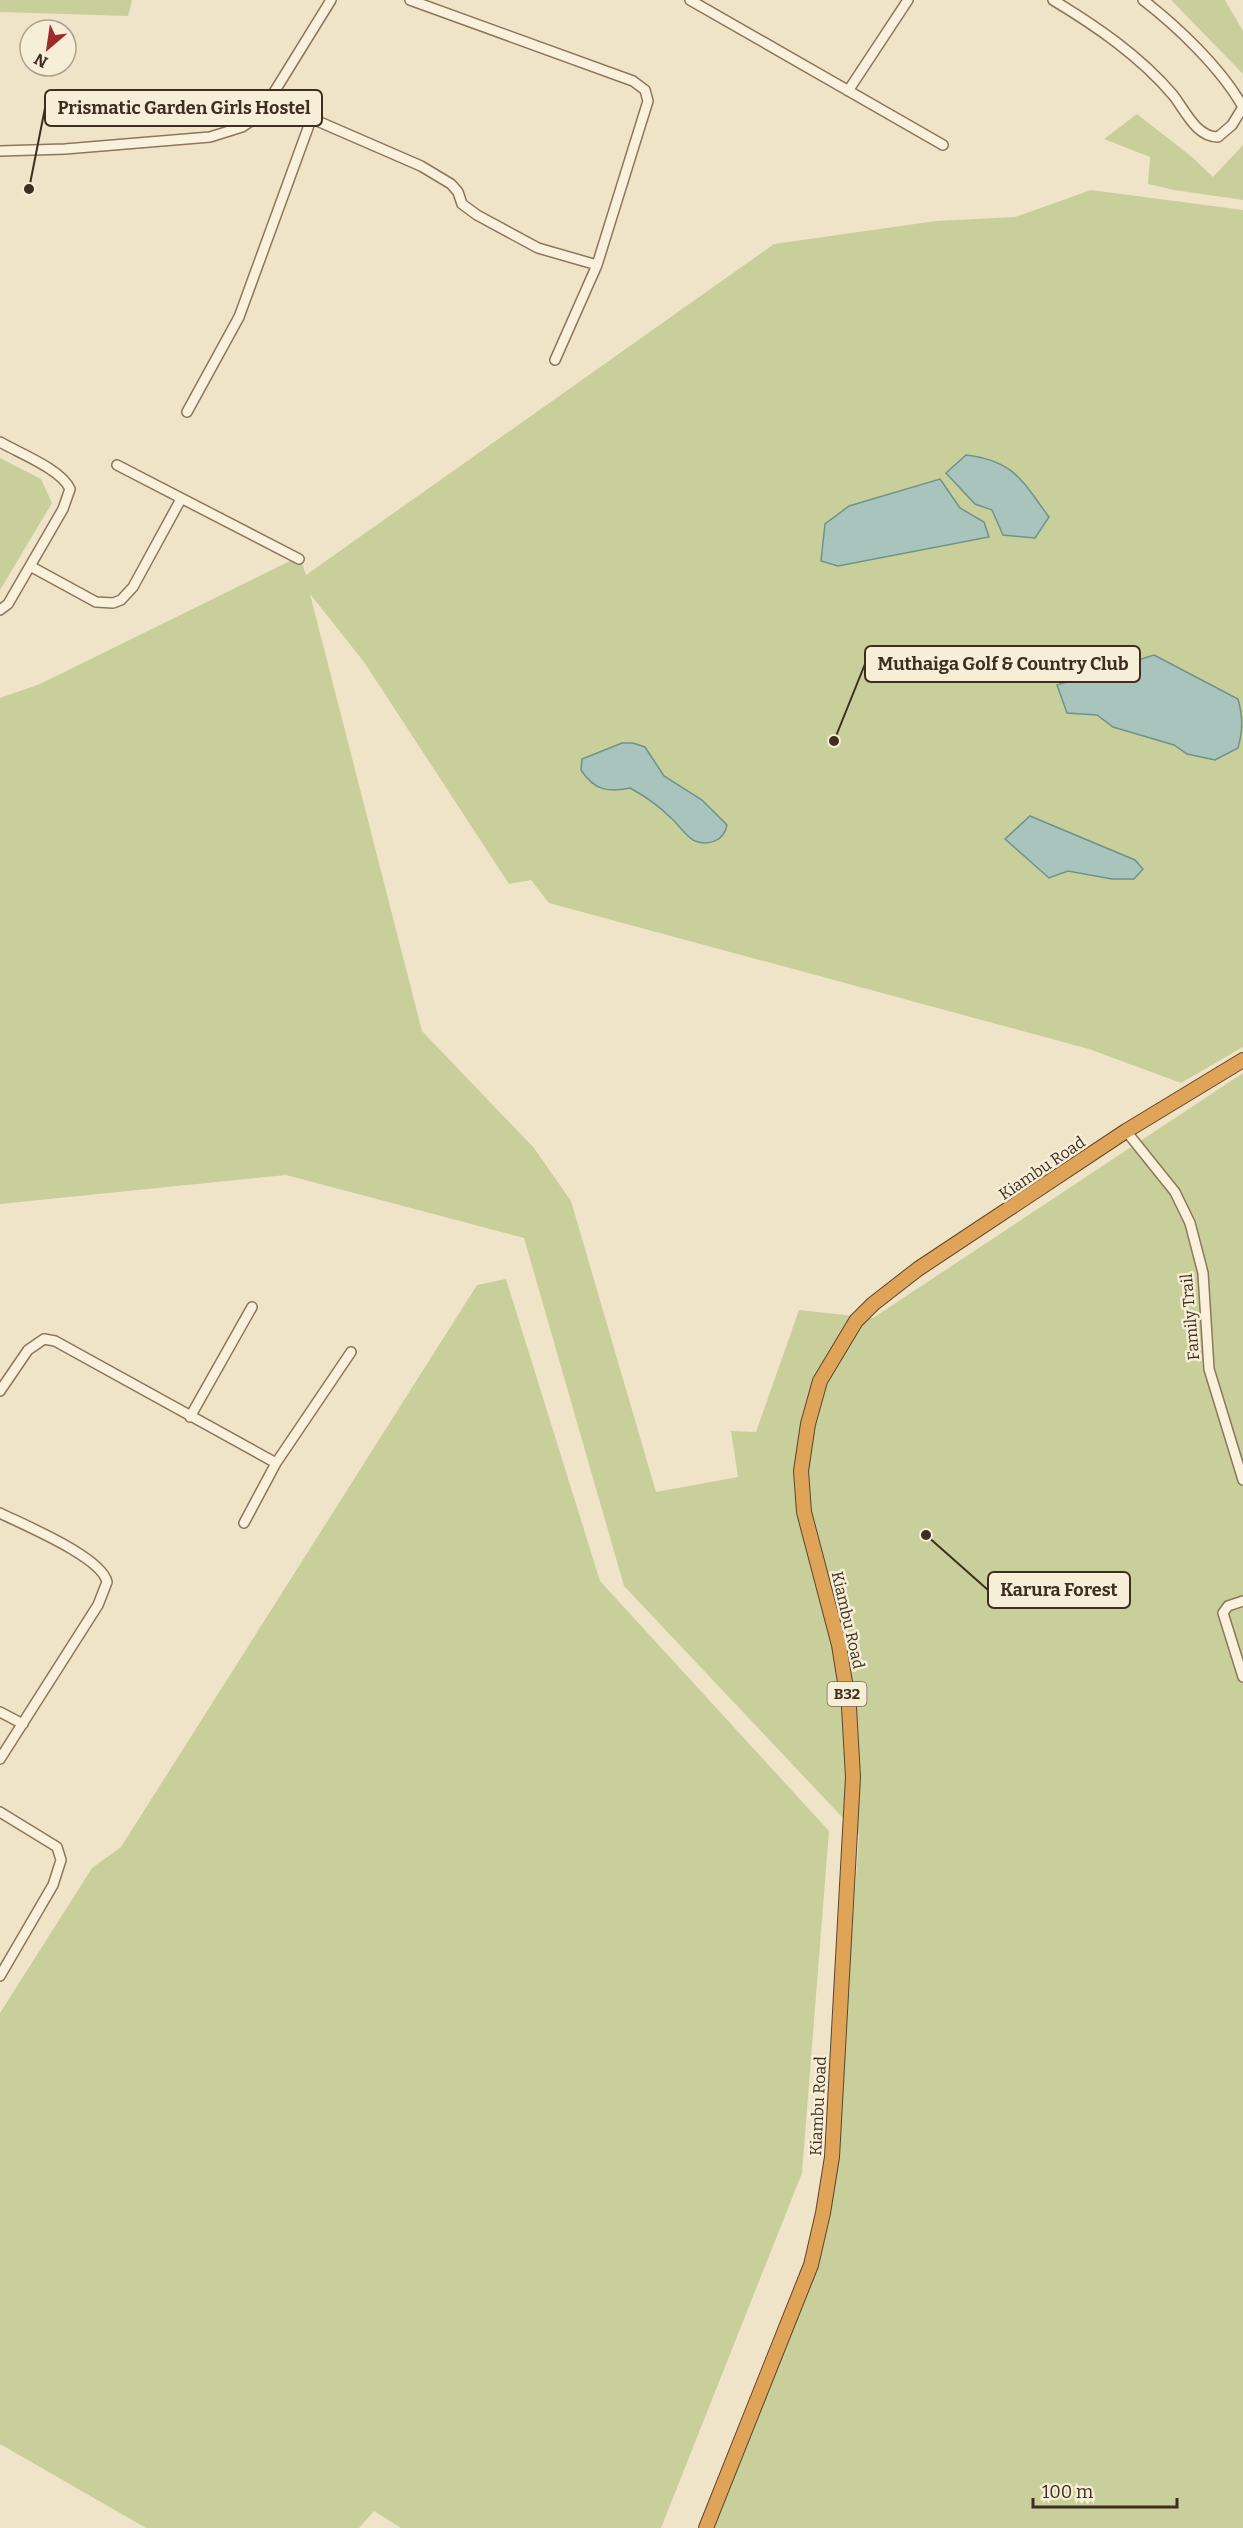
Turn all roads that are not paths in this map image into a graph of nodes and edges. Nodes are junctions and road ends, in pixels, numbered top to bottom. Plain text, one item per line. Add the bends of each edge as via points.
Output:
1 (331, 0) edge
2 (410, 0) edge
3 (690, 0) edge
4 (908, 0) edge
5 (1053, 0) edge
6 (1143, 0) edge
7 (848, 91) junction
8 (269, 100) junction
9 (312, 117) junction
10 (943, 145) dead end
11 (0, 151) edge
12 (597, 265) junction
13 (555, 360) dead end
14 (187, 412) dead end
15 (0, 442) edge
16 (117, 465) dead end
17 (181, 498) junction
18 (299, 559) dead end
19 (30, 566) junction
20 (0, 610) edge
21 (1243, 1060) edge
22 (1126, 1131) junction
23 (252, 1307) dead end
24 (351, 1352) dead end
25 (1, 1387) edge
26 (190, 1417) junction
27 (276, 1463) junction
28 (1243, 1480) edge
29 (0, 1513) edge
30 (244, 1523) dead end
31 (1243, 1601) edge
32 (1243, 1677) edge
33 (0, 1712) edge
34 (23, 1724) junction
35 (0, 1759) edge
36 (0, 1812) edge
37 (0, 1976) edge
38 (705, 2528) edge

1 - 8 street
2 - 12 street via 633,81 645,90 648,101
3 - 7 street
4 - 7 street
5 - 6 street via 1098,28 1172,94 1198,129 1209,137 1218,137 1232,125 1243,107 1192,44
7 - 10 street
8 - 9 street
8 - 11 street via 260,115 242,127 210,137
9 - 12 street via 421,166 451,184 462,204 477,216 538,248
9 - 14 street via 239,317
12 - 13 street
15 - 19 street via 43,465 70,489
16 - 17 street
17 - 18 street
17 - 19 street via 134,587 121,600 96,602
19 - 20 street via 8,604
21 - 22 highway, Kiambu Road / B32
22 - 28 street, Family Trail via 1175,1192 1190,1223 1203,1273 1209,1369
22 - 38 highway, Kiambu Road / B32 via 918,1269 873,1304 856,1321 820,1381 801,1472 804,1512 839,1645 854,1777 832,2157 811,2265
23 - 26 street
24 - 27 street
25 - 26 street via 28,1350 44,1339 56,1341
26 - 27 street
27 - 30 street
29 - 34 street via 85,1556 103,1571 107,1582 98,1605
31 - 32 street via 1228,1606 1223,1613
33 - 34 street
34 - 35 street
36 - 37 street via 57,1847 61,1860 53,1885

